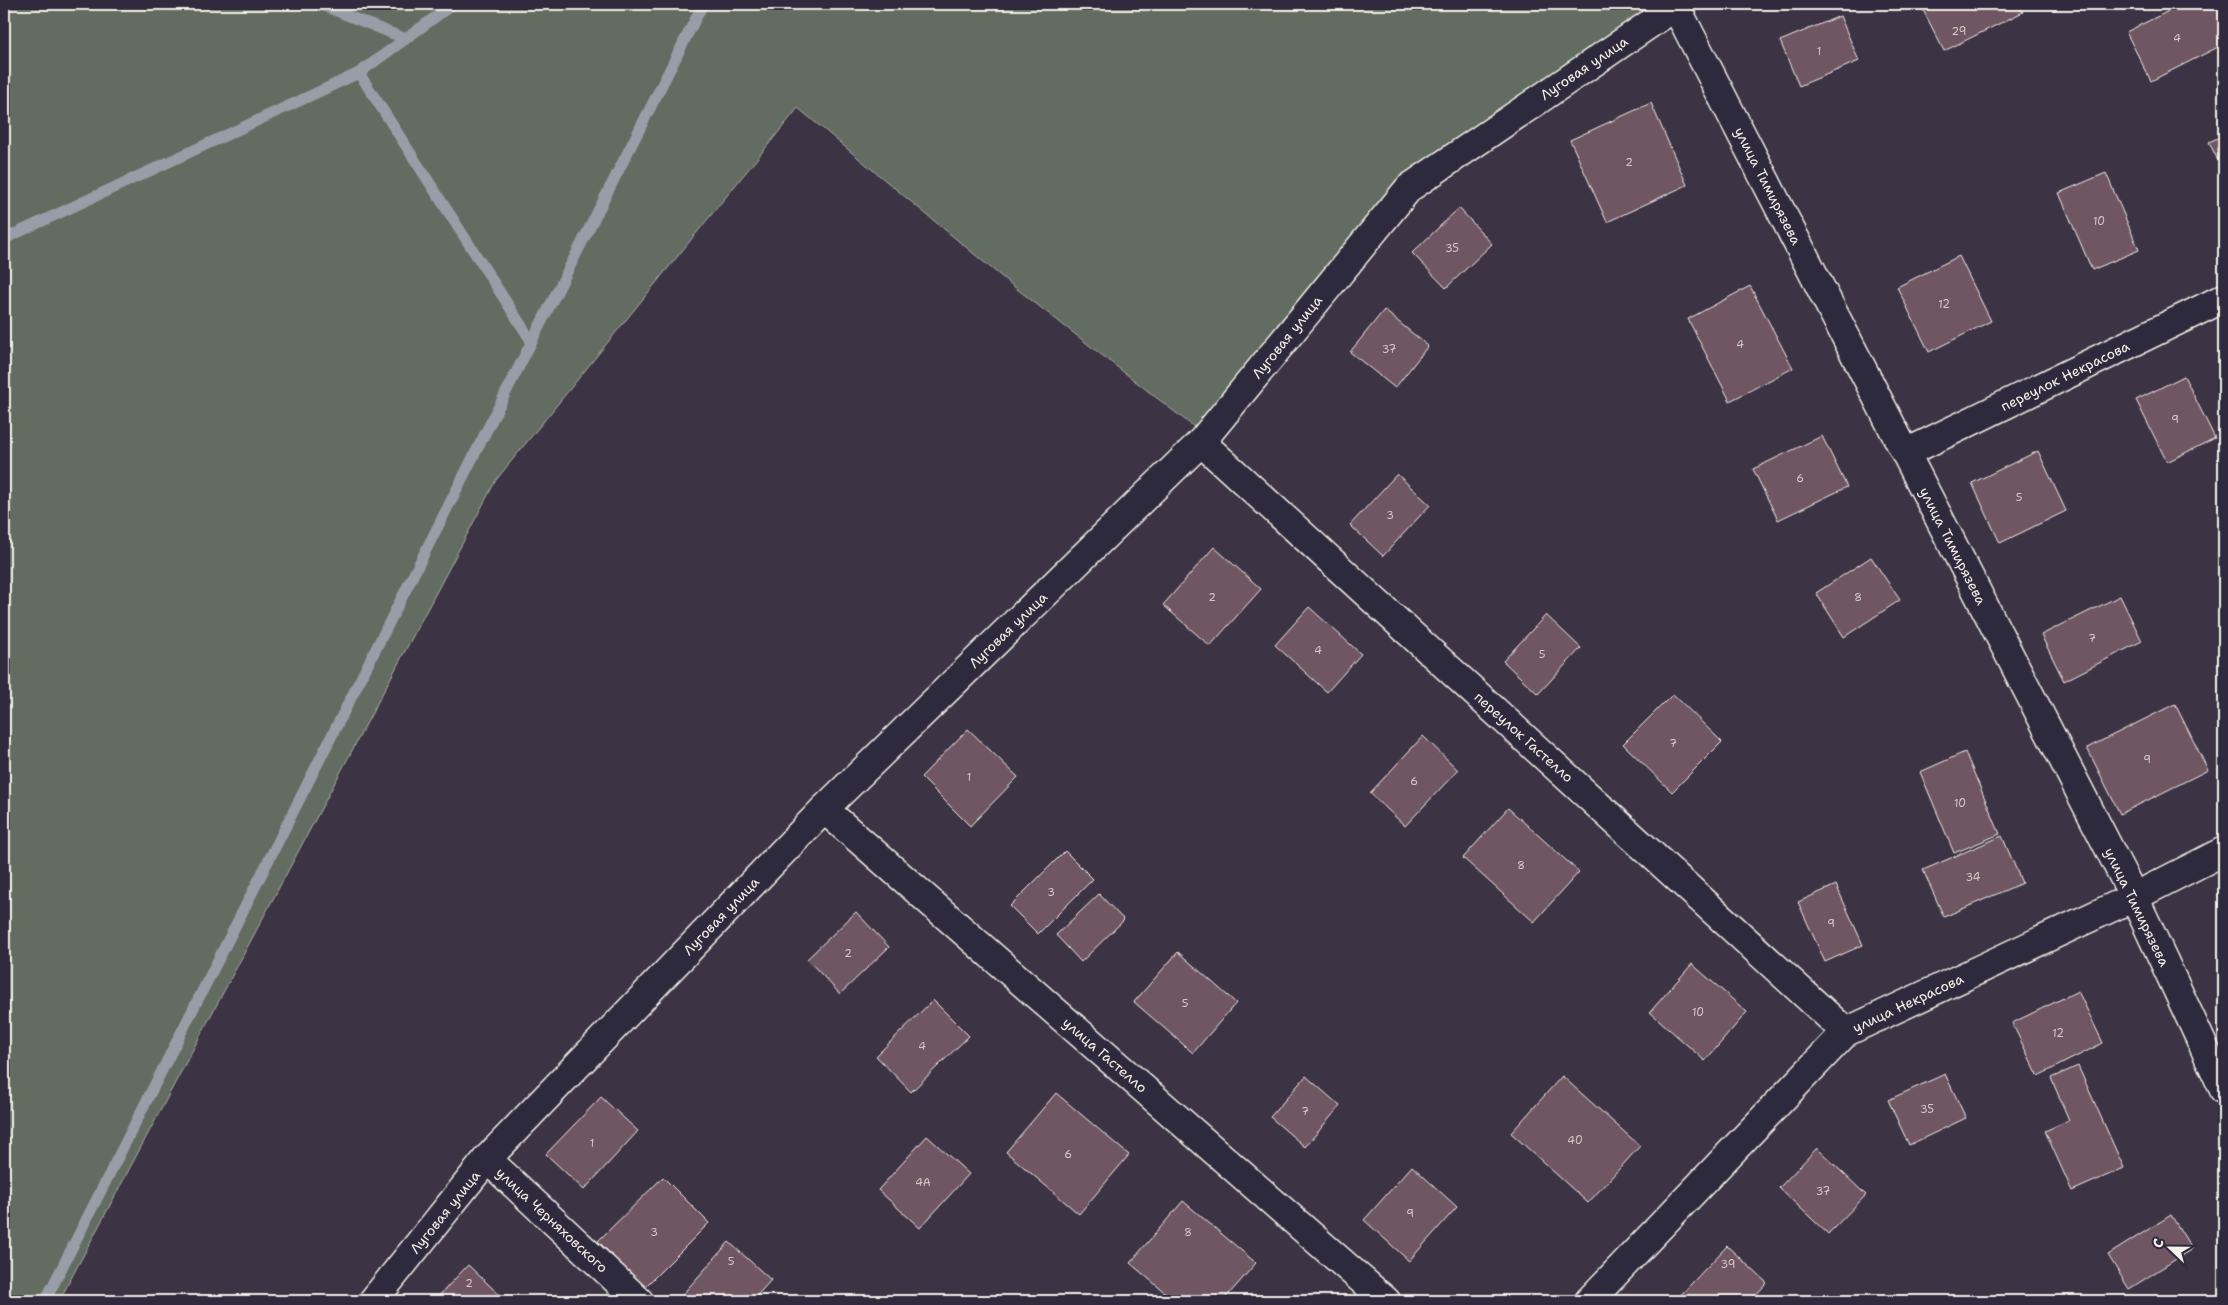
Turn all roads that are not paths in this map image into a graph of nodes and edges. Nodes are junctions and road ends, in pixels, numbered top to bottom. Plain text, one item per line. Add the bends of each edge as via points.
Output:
1 (1677, 5) edge
2 (2224, 298) edge
3 (1201, 442) junction
4 (1906, 453) junction
5 (824, 809) junction
6 (2224, 851) edge
7 (2134, 897) junction
8 (1846, 1032) junction
9 (2224, 1090) edge
10 (487, 1159) junction
11 (373, 1301) edge
12 (639, 1301) edge
13 (1386, 1301) edge
14 (1589, 1301) edge

1 - 3 street, Луговая улица via 1409,188
1 - 4 street, улица Тимирязева
2 - 4 street, переулок Некрасова
3 - 5 street, Луговая улица
3 - 8 street, переулок Гастелло
4 - 7 street, улица Тимирязева
5 - 10 street, Луговая улица
5 - 13 street, улица Гастелло
6 - 7 street, улица Некрасова
7 - 8 street, улица Некрасова
7 - 9 street, улица Тимирязева
8 - 14 street, улица Некрасова
10 - 11 street, Луговая улица
10 - 12 street, улица Черняховского

